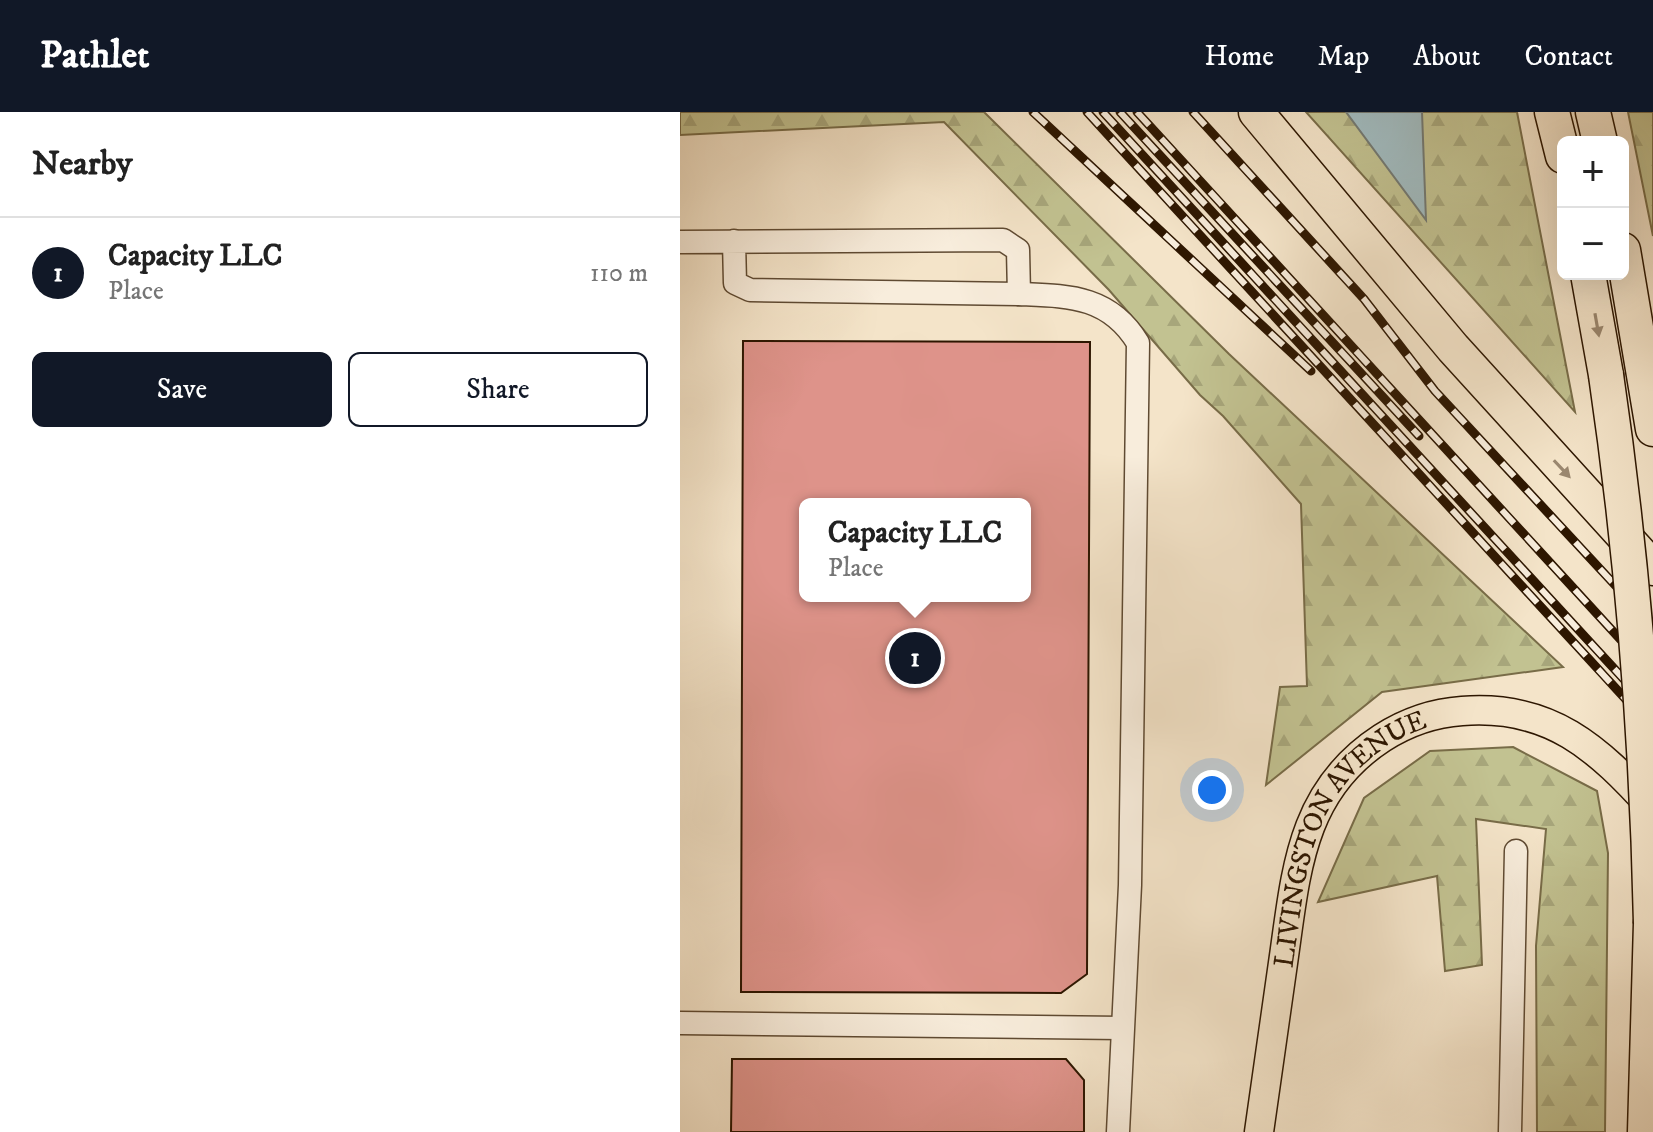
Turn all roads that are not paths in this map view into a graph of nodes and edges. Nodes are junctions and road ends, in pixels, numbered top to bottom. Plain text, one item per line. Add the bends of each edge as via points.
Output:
1 (1256, 112) edge
2 (1286, 112) edge
3 (1552, 112) edge
4 (1593, 112) edge
5 (1558, 136) edge
6 (1599, 136) edge
7 (734, 241) junction
8 (680, 242) edge
9 (1589, 280) edge
10 (1628, 280) edge
11 (1019, 294) junction
12 (1653, 429) edge
13 (1653, 536) edge
14 (1653, 568) edge
15 (1653, 809) edge
16 (1516, 851) dead end
17 (680, 1023) edge
18 (1122, 1028) junction
19 (1118, 1132) edge
20 (1259, 1132) edge
21 (1510, 1132) edge
22 (1645, 1132) edge

1 -> 14 highway via 1453,348
2 - 13 highway via 1442,301
3 - 5 highway
4 - 6 highway
7 - 8 lane
7 - 11 lane via 735,283 750,290
7 - 11 lane via 1003,240 1018,250
9 -> 22 highway, bridge via 1628,531 1642,676 1651,923
10 - 12 highway
11 - 18 lane via 1081,296 1128,327 1138,343 1130,885
15 - 20 main road, LIVINGSTON AVENUE via 1585,743 1553,724 1515,713 1474,710 1431,716 1392,732 1359,754 1323,796 1303,846
16 - 21 lane
17 - 18 lane
18 - 19 lane

